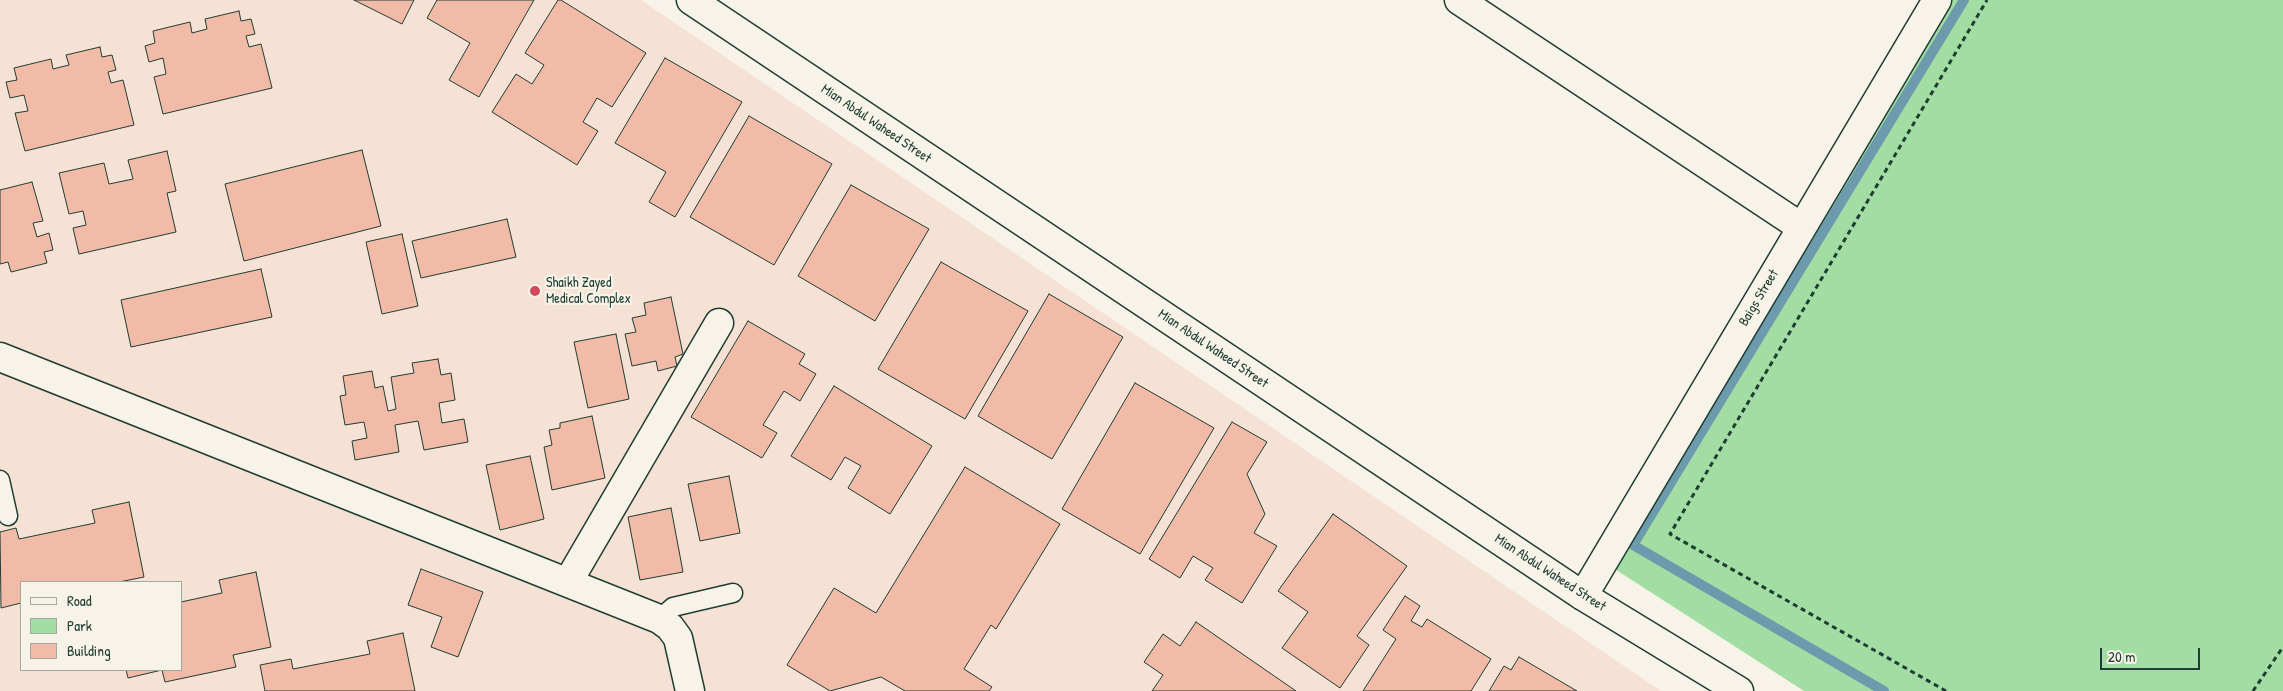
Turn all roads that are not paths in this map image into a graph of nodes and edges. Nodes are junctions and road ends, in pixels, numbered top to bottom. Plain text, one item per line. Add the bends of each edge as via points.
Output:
1 (691, 0) edge
2 (1459, 0) edge
3 (1937, 0) edge
4 (1801, 227) junction
5 (719, 323) dead end
6 (0, 356) edge
7 (0, 480) edge
8 (8, 516) dead end
9 (568, 582) junction
10 (733, 593) dead end
11 (1583, 596) junction
12 (659, 618) junction
13 (690, 691) edge
14 (1739, 691) edge

1 - 11 street, Mian Abdul Waheed Street
2 - 4 street
3 - 4 street, Baigs Street
4 - 11 street, Baigs Street
5 - 9 street
6 - 9 street
7 - 8 lane
9 - 12 street
10 - 12 lane via 673,606
11 - 14 street, Mian Abdul Waheed Street
12 - 13 street via 678,638

